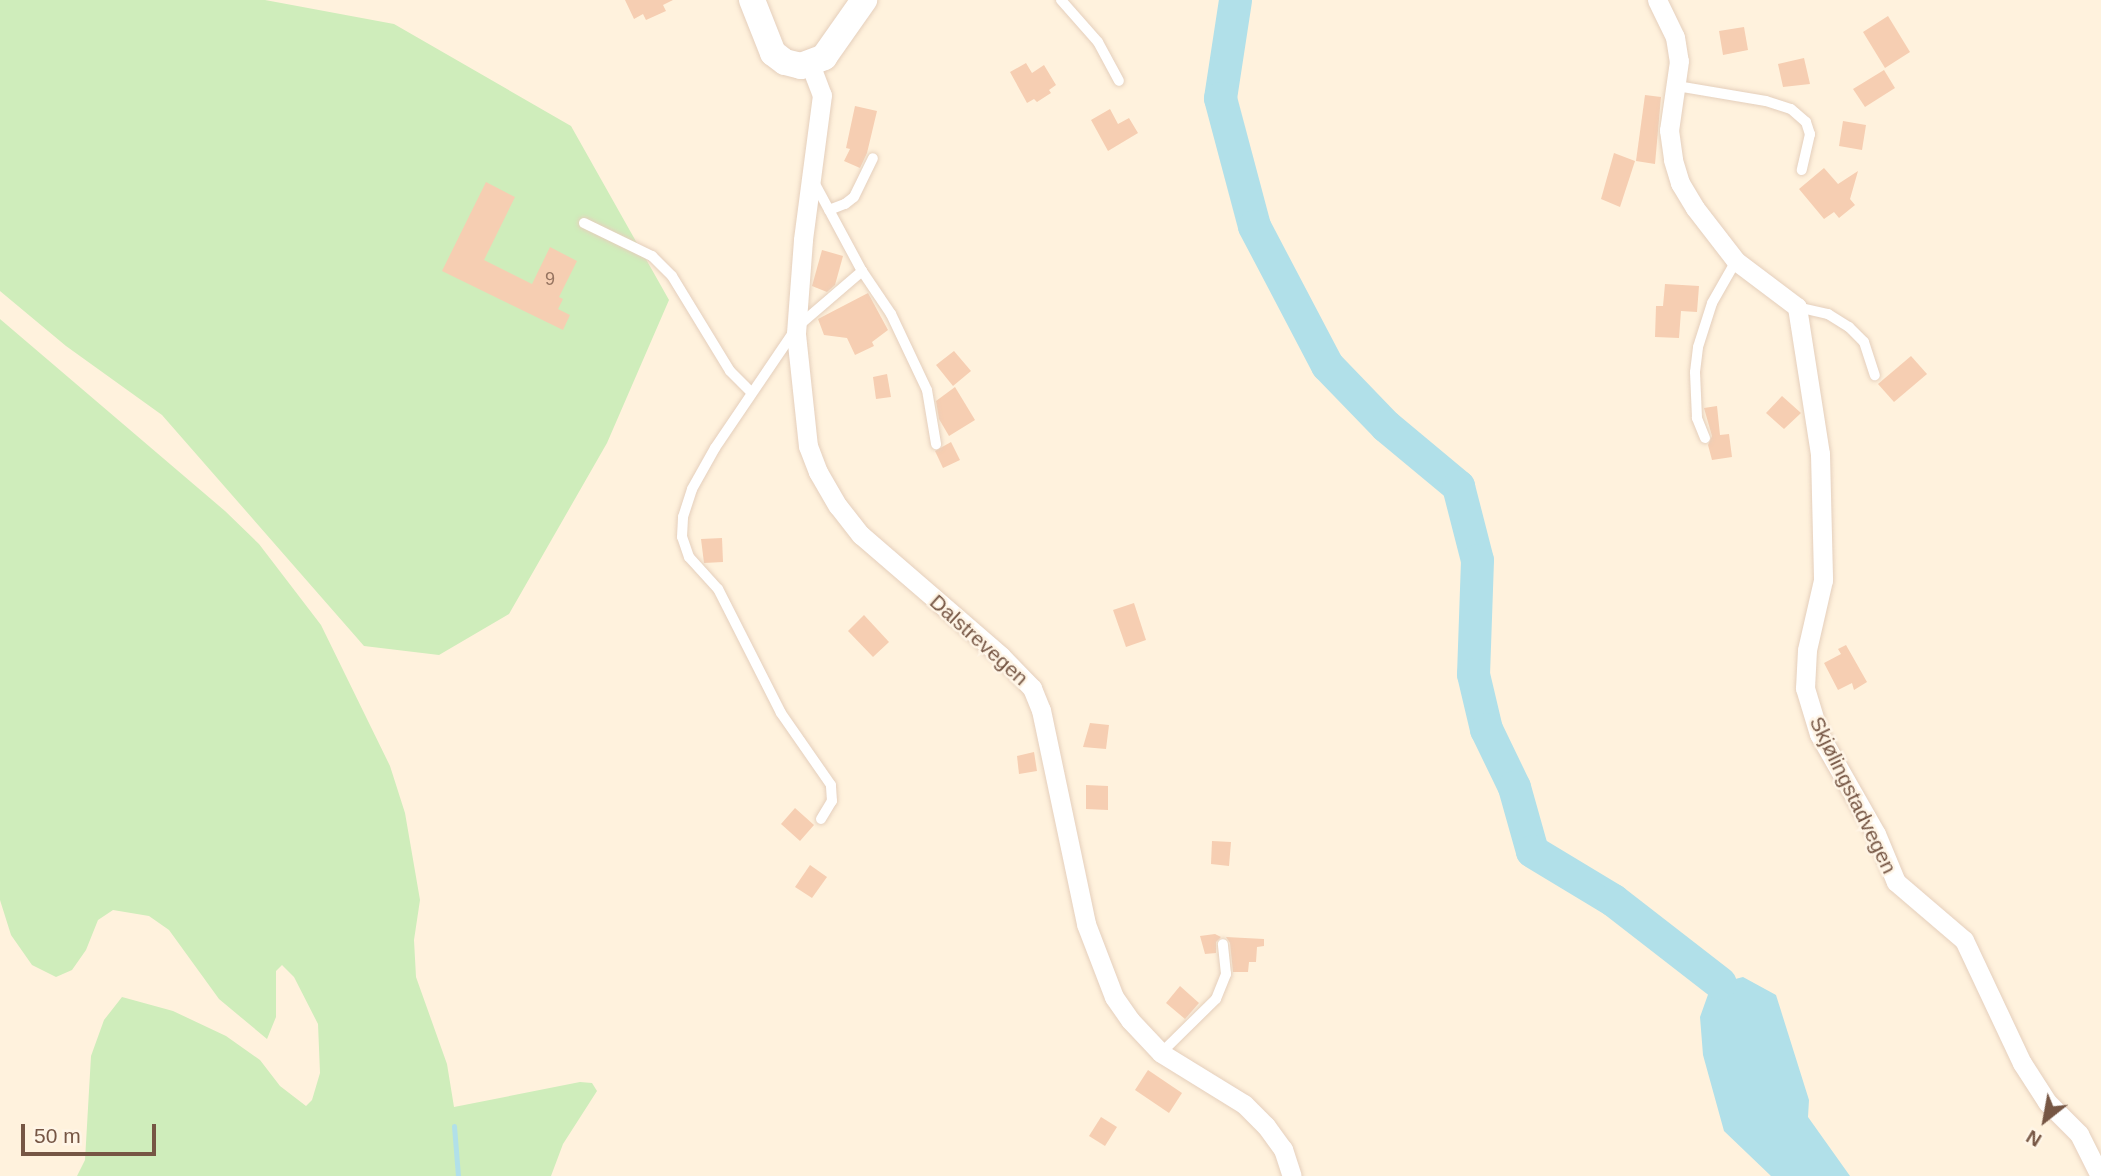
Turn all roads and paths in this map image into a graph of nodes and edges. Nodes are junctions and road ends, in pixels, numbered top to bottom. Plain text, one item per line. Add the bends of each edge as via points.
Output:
1 (752, 0) edge
2 (864, 0) edge
3 (1061, 0) edge
4 (1657, 0) edge
5 (810, 64) junction
6 (1119, 81) dead end
7 (1677, 86) junction
8 (873, 158) dead end
9 (1802, 170) dead end
10 (813, 178) junction
11 (829, 210) junction
12 (584, 223) dead end
13 (1736, 261) junction
14 (862, 271) junction
15 (1797, 307) junction
16 (797, 327) junction
17 (1875, 375) dead end
18 (751, 392) junction
19 (1704, 438) dead end
20 (936, 444) dead end
21 (821, 819) dead end
22 (1223, 944) dead end
23 (1161, 1052) junction
24 (1292, 1176) edge
25 (2100, 1176) edge

1 - 5 main road via 773,53 785,62
2 - 5 main road via 824,57
3 - 6 lane via 1098,42
4 - 7 street via 1675,37
5 - 10 street, Dalstrevegen via 822,95
7 - 9 lane via 1791,109 1806,122 1810,134
7 - 13 street via 1669,130 1672,160 1695,208
8 - 11 lane via 854,197
10 - 11 lane
10 - 16 street, Dalstrevegen
11 - 14 lane
12 - 18 lane via 652,256 672,276 730,371
13 - 15 street
13 - 19 lane via 1712,303 1698,347 1698,418
14 - 16 lane
14 - 20 lane via 891,314 927,390
15 - 17 lane via 1828,314 1849,327 1864,342
15 - 25 street, Skjølingstadvegen via 1820,454 1823,580 1807,650 1805,688 1819,734 1875,834 1896,882 1964,940 2022,1063 2047,1102 2079,1134
16 - 18 lane
16 - 23 street, Dalstrevegen via 808,446 838,506 870,543 1032,688 1041,710 1096,954 1114,997
18 - 21 lane via 692,489 682,517 682,537 690,557 718,590 781,713 831,785 832,801
22 - 23 lane via 1226,974 1216,999
23 - 24 street, Dalstrevegen via 1244,1104 1283,1149

